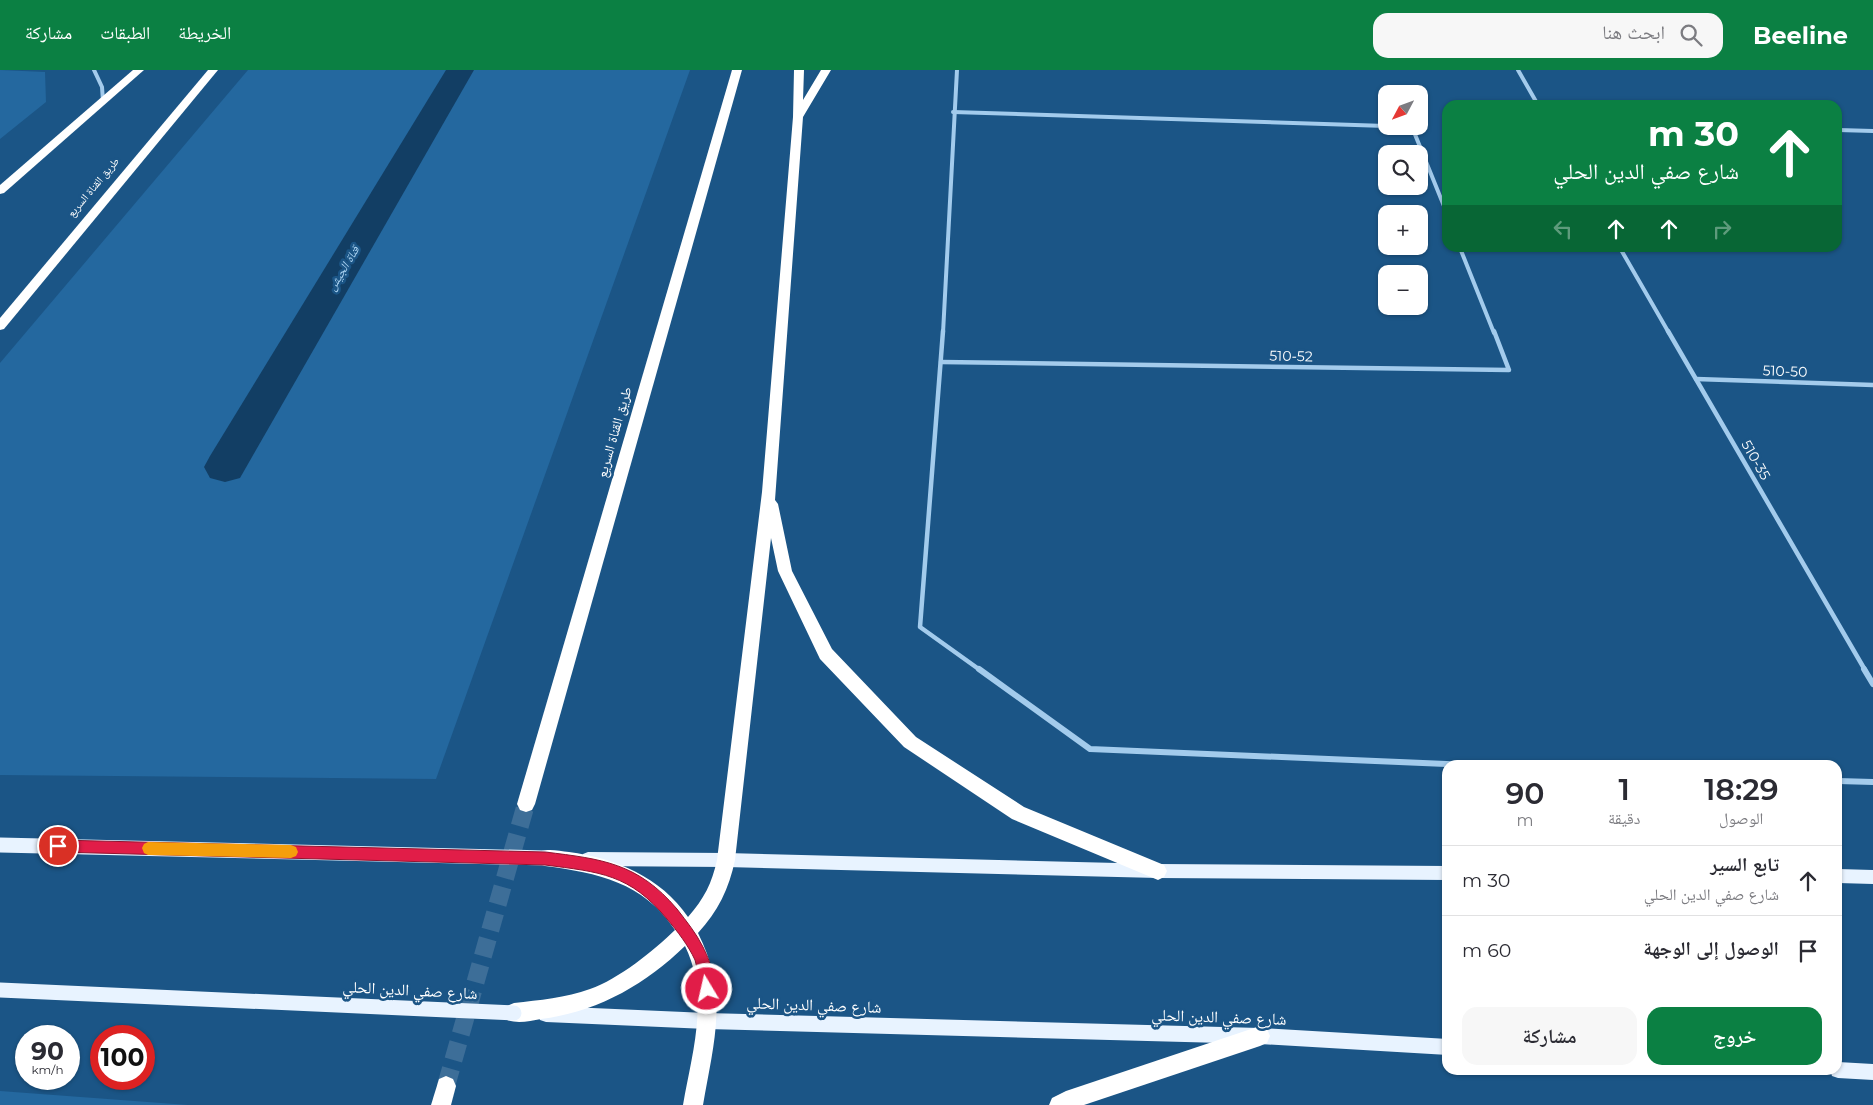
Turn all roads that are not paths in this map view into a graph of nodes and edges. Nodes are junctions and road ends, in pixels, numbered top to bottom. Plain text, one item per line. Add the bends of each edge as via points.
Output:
1 (94, 70) edge
2 (139, 70) edge
3 (213, 70) edge
4 (738, 70) edge
5 (799, 70) edge
6 (826, 70) edge
7 (957, 70) edge
8 (1518, 70) edge
9 (1535, 100) edge
10 (103, 101) junction
11 (953, 112) junction
12 (798, 117) junction
13 (1378, 126) edge
14 (1842, 130) edge
15 (1873, 131) edge
16 (1415, 135) edge
17 (0, 191) edge
18 (1442, 201) edge
19 (1462, 252) edge
20 (1622, 252) edge
21 (0, 326) edge
22 (940, 362) junction
23 (1696, 379) junction
24 (1873, 385) edge
25 (769, 492) junction
26 (1873, 684) edge
27 (1442, 764) edge
28 (1842, 781) edge
29 (1873, 782) edge
30 (526, 804) tunnel mouth
31 (0, 844) edge
32 (545, 858) junction
33 (726, 860) junction
34 (1158, 871) junction
35 (1442, 874) edge
36 (1842, 876) edge
37 (1873, 877) edge
38 (687, 932) junction
39 (0, 990) edge
40 (514, 1013) junction
41 (707, 1021) junction
42 (1260, 1036) junction
43 (1442, 1047) edge
44 (1842, 1070) edge
45 (1873, 1072) edge
46 (693, 1105) edge
47 (1059, 1105) edge

1 - 10 street via 102,87
2 - 10 highway
3 - 21 highway, طريق القناة السريع
4 - 30 highway, طريق القناة السريع
5 - 12 highway
6 - 12 highway
7 - 11 street
8 - 9 street
10 - 17 highway
11 - 13 street
11 - 22 street
12 - 25 highway
14 - 15 street
16 - 18 street
19 - 22 street, 510-52 via 1509,370
20 - 23 street, 510-35
22 - 27 street via 920,627 1090,748
23 - 24 street, 510-50
23 - 26 street, 510-35
25 - 33 highway
25 - 34 highway via 786,571 826,654 910,742 1018,813
28 - 29 street
31 - 32 main road, bridge
32 - 33 main road
32 - 38 highway via 620,872 648,888
33 - 34 main road
33 - 38 highway via 712,902
34 - 35 main road
36 - 37 main road
38 - 40 highway via 644,966 599,995 561,1007
38 - 41 highway via 703,961
39 - 40 main road, شارع صفي الدين الحلي, bridge
40 - 41 main road, شارع صفي الدين الحلي
41 - 42 main road, شارع صفي الدين الحلي
41 - 46 highway
42 - 43 main road, شارع صفي الدين الحلي
42 - 47 highway
44 - 45 main road

